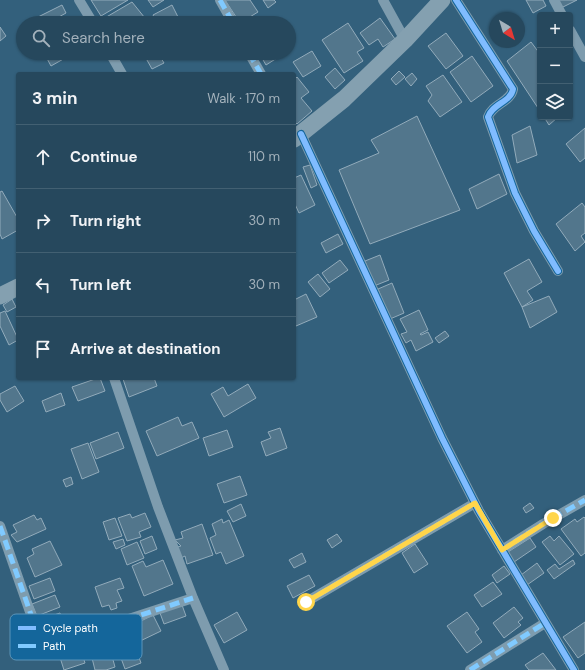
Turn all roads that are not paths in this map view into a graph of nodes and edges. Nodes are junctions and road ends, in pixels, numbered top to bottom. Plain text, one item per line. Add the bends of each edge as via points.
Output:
1 (79, 0) edge
2 (220, 0) edge
3 (383, 0) edge
4 (442, 0) edge
5 (456, 0) edge
6 (554, 0) edge
7 (560, 12) edge
8 (89, 16) edge
9 (228, 16) edge
10 (573, 35) edge
11 (405, 40) junction
12 (585, 57) edge
13 (114, 60) edge
14 (253, 60) edge
15 (121, 72) edge
16 (260, 72) edge
17 (296, 136) edge
18 (558, 271) dead end
19 (16, 288) edge
20 (0, 296) edge
21 (115, 380) edge
22 (585, 500) edge
23 (475, 503) junction
24 (0, 526) edge
25 (502, 550) junction
26 (193, 598) junction
27 (306, 602) dead end
28 (31, 614) edge
29 (142, 615) edge
30 (545, 623) junction
31 (224, 670) edge
32 (470, 670) edge
33 (574, 670) edge

1 - 8 street
2 - 9 street
3 - 11 street
4 - 11 highway
5 - 18 street via 513,89 509,97 492,109 488,117 515,193
6 - 7 street
10 - 12 street
11 - 17 highway via 344,99
13 - 15 street
14 - 16 street
17 - 23 street
19 - 20 highway
21 - 26 street via 158,507
22 - 25 street
23 - 25 street
23 - 27 street
24 - 28 street
25 - 30 street
26 - 29 street
26 - 31 street
30 - 32 street
30 - 33 street

